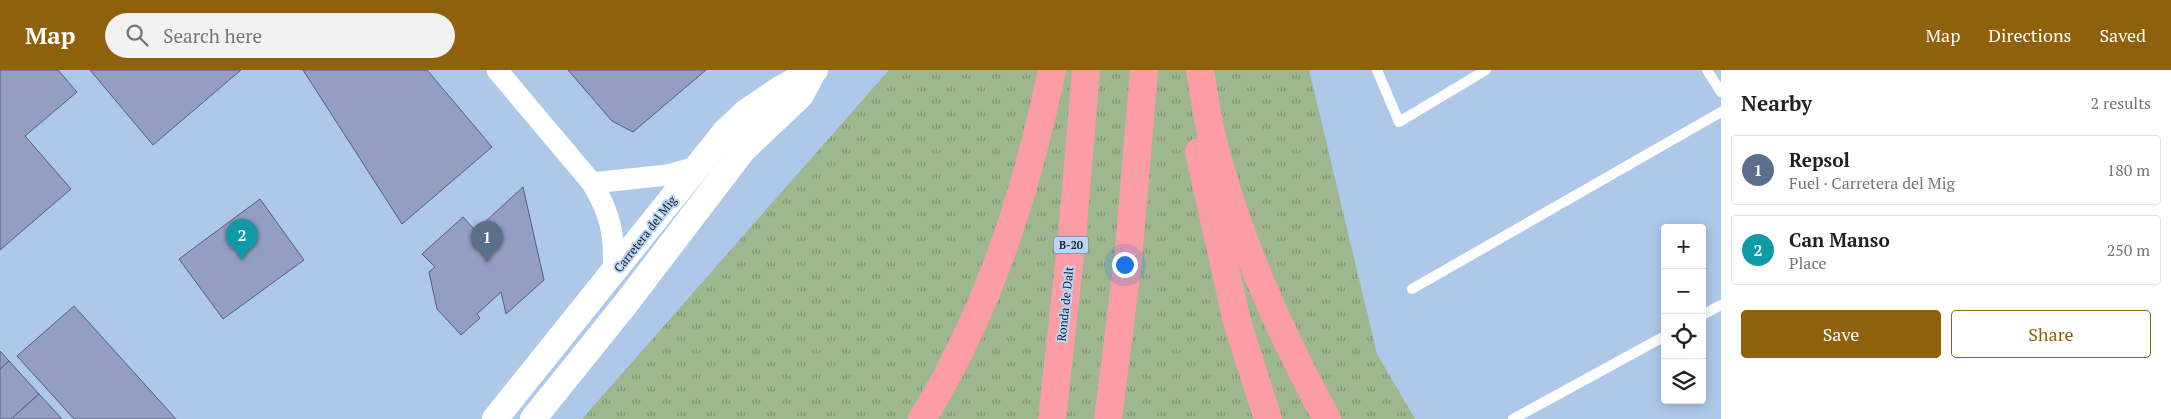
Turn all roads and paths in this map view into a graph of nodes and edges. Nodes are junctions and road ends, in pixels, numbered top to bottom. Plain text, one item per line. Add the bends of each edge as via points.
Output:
1 (497, 70) edge
2 (1052, 70) edge
3 (1086, 70) edge
4 (1144, 70) edge
5 (1189, 70) edge
6 (1200, 70) edge
7 (1377, 70) edge
8 (1486, 70) edge
9 (1707, 70) edge
10 (814, 71) edge
11 (1721, 92) edge
12 (1721, 112) edge
13 (743, 150) junction
14 (698, 167) junction
15 (592, 183) junction
16 (612, 275) junction
17 (1412, 289) dead end
18 (1721, 305) edge
19 (1704, 314) edge
20 (1661, 338) edge
21 (495, 419) edge
22 (534, 419) edge
23 (922, 419) edge
24 (1052, 419) edge
25 (1108, 419) edge
26 (1268, 419) edge
27 (1327, 419) edge
28 (1513, 419) edge

1 - 15 street
2 - 23 highway via 1030,163 1005,242 950,370
3 - 24 highway, Ronda de Dalt / B-20
4 - 25 highway via 1128,260
5 - 26 highway via 1202,170 1237,322
6 - 27 highway via 1219,166 1241,233 1279,326
7 - 8 lane via 1399,122
9 - 11 lane
10 - 13 street, Carretera del Mig via 800,95
10 - 14 street, Carretera del Mig via 780,88 746,112 725,132
12 - 17 lane
13 - 14 street
13 - 22 street, Carretera del Mig
14 - 15 street via 667,175
14 - 16 street, Carretera del Mig
15 - 16 street via 610,217
16 - 21 street, Carretera del Mig
18 - 19 lane
20 - 28 lane

